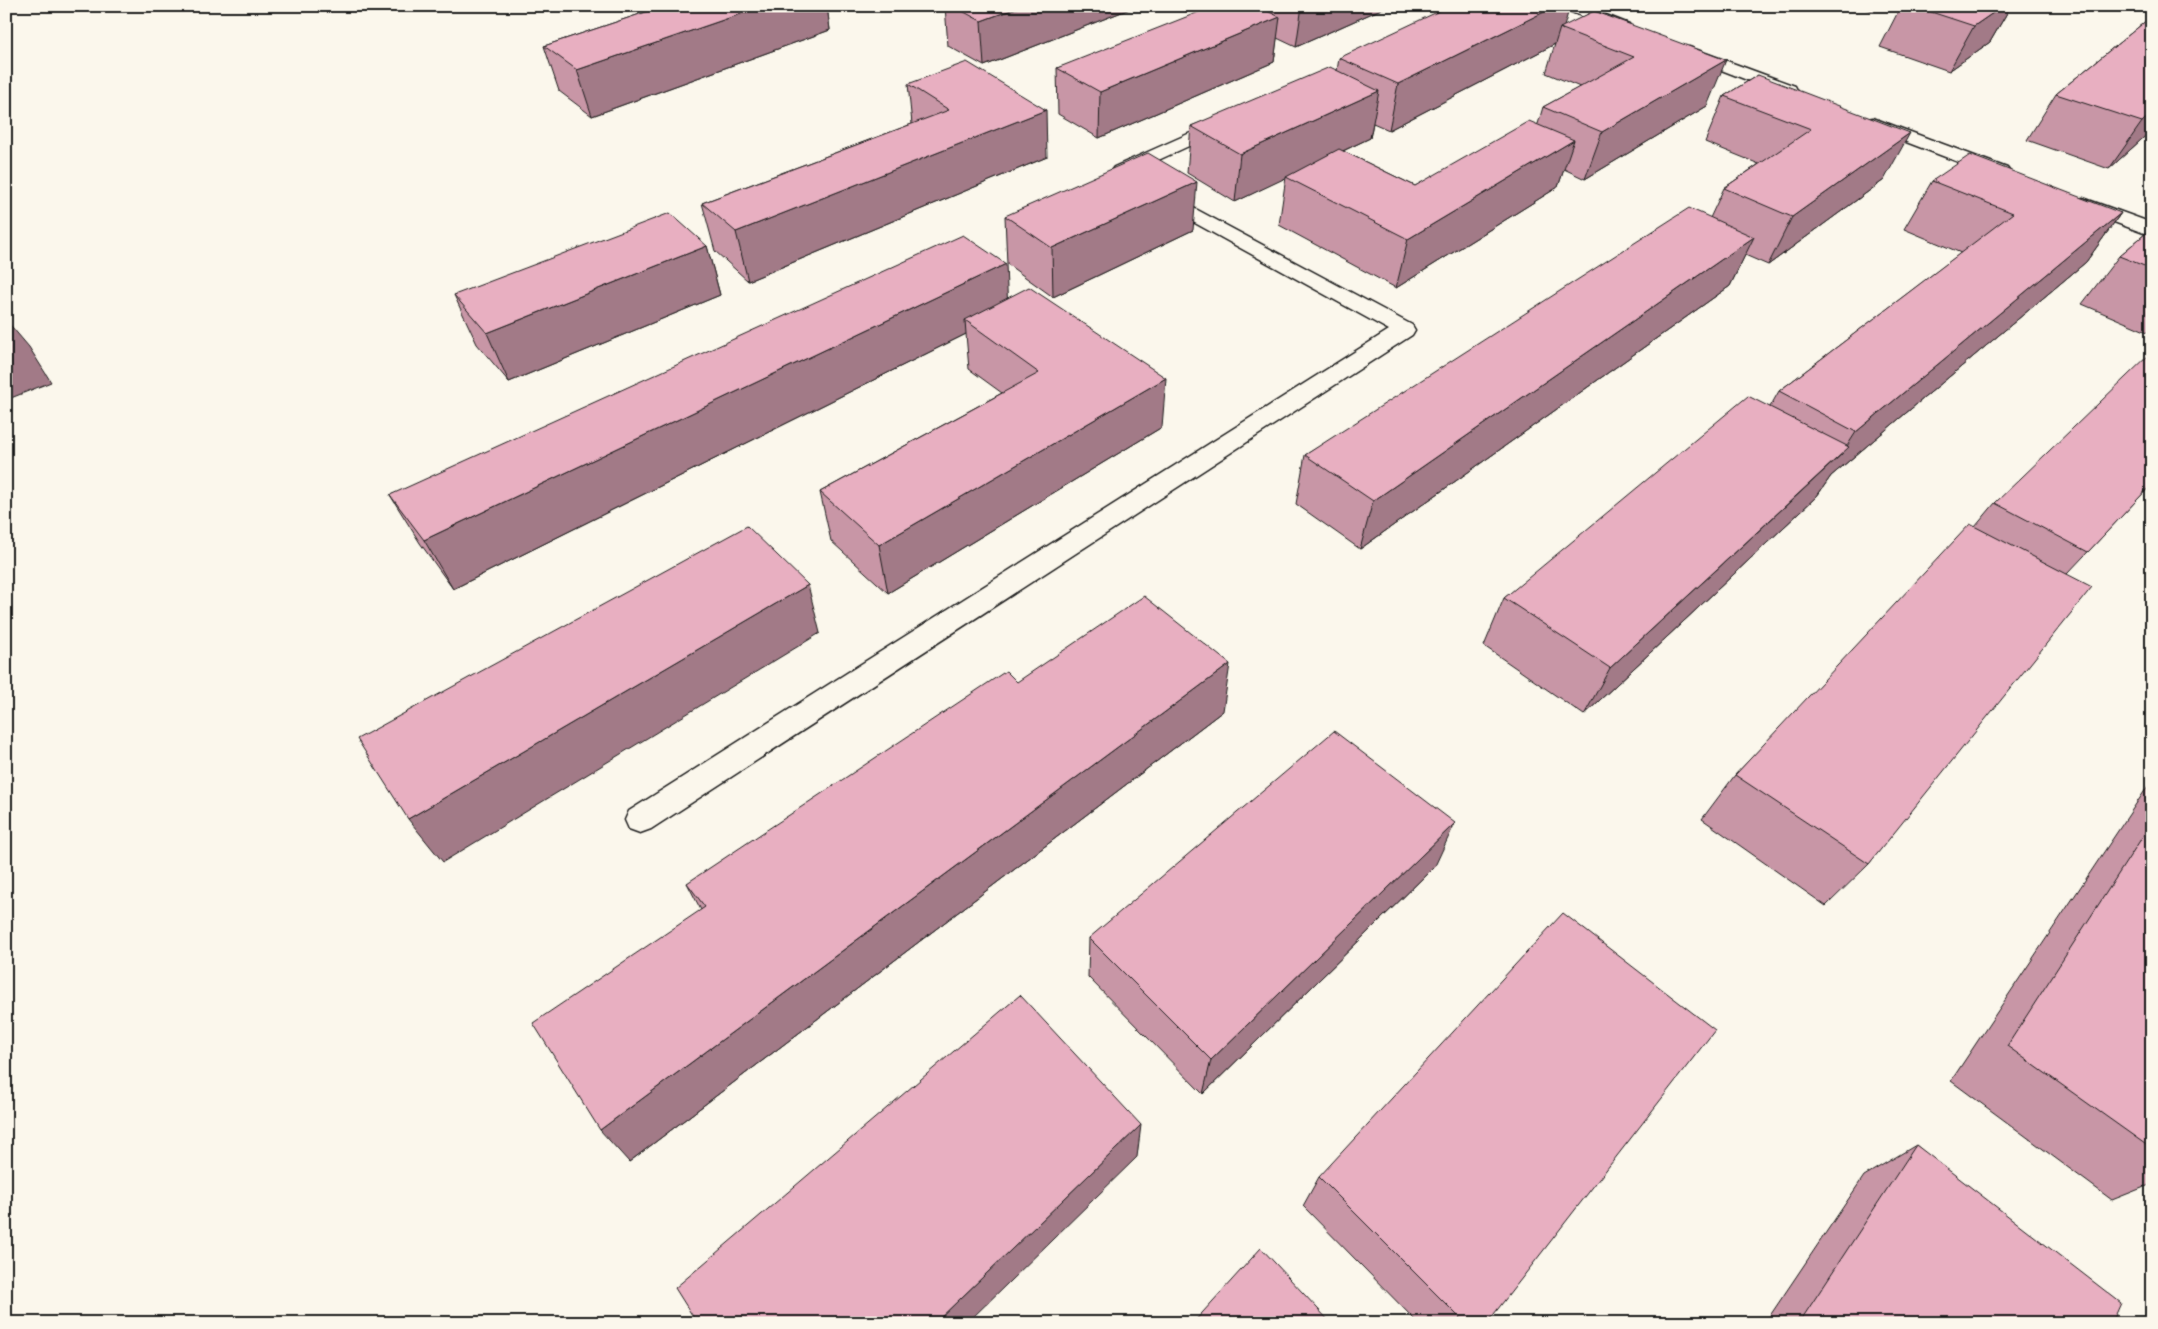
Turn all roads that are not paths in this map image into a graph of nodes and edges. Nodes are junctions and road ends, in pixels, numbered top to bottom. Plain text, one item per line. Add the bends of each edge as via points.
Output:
1 (1569, 6) edge
2 (1643, 35) edge
3 (1671, 45) edge
4 (1800, 95) edge
5 (1242, 114) edge
6 (1856, 116) edge
7 (2013, 177) edge
8 (2068, 198) edge
9 (2152, 230) edge
10 (640, 820) dead end

1 - 2 street
3 - 4 street
5 - 10 street via 1118,172 1404,330
6 - 7 street
8 - 9 street

